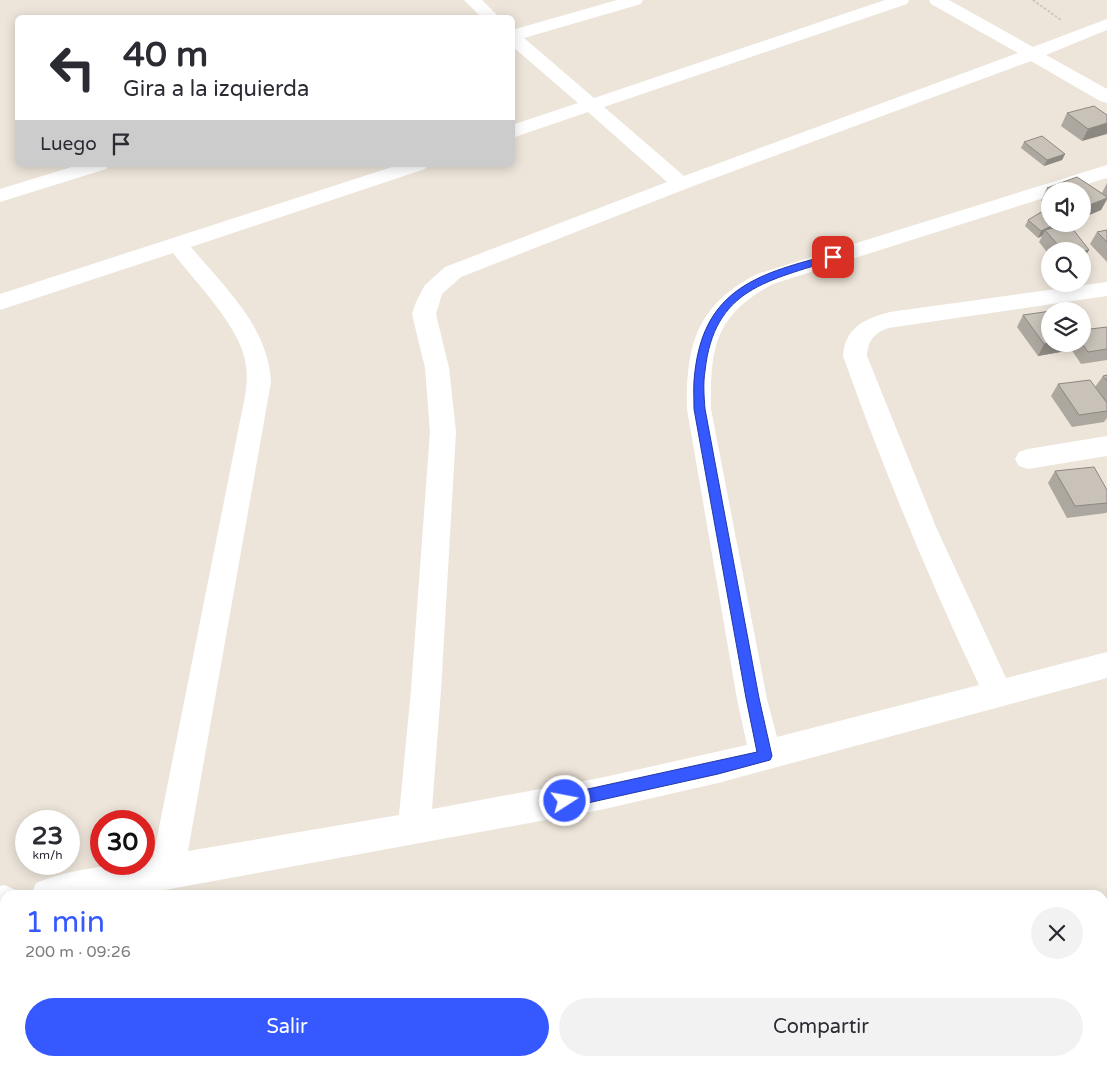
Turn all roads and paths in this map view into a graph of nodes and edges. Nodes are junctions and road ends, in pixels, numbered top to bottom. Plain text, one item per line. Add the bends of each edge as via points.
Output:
1 (472, 0) edge
2 (635, 0) edge
3 (901, 0) edge
4 (937, 0) edge
5 (1033, 0) edge
6 (489, 15) edge
7 (1107, 24) edge
8 (1082, 34) junction
9 (515, 35) edge
10 (515, 38) edge
11 (1032, 54) junction
12 (1107, 97) edge
13 (591, 105) junction
14 (515, 131) edge
15 (93, 167) edge
16 (412, 167) edge
17 (1107, 171) edge
18 (681, 184) junction
19 (0, 196) edge
20 (177, 244) junction
21 (1107, 288) edge
22 (0, 302) edge
23 (1107, 446) edge
24 (1028, 459) dead end
25 (1107, 665) edge
26 (998, 694) junction
27 (765, 756) junction
28 (414, 829) junction
29 (166, 872) junction
30 (74, 890) edge

1 - 6 street
2 - 9 street
3 - 13 street
4 - 11 street
5 - 8 path
7 - 8 street
8 - 11 street
10 - 13 street
11 - 12 street
11 - 18 street
13 - 14 street
13 - 18 street
15 - 19 street
16 - 20 street
17 - 27 street via 765,279 738,294 718,314 702,355 699,409
18 - 28 street via 453,272 433,290 427,302 424,314 437,368 443,432
20 - 22 street
20 - 29 street via 246,331 258,364 259,382
21 - 26 street via 884,321 868,328 856,341 856,356 899,468 965,625
23 - 24 street
25 - 26 street
26 - 27 street
27 - 28 street via 600,794
28 - 29 street
29 - 30 street

